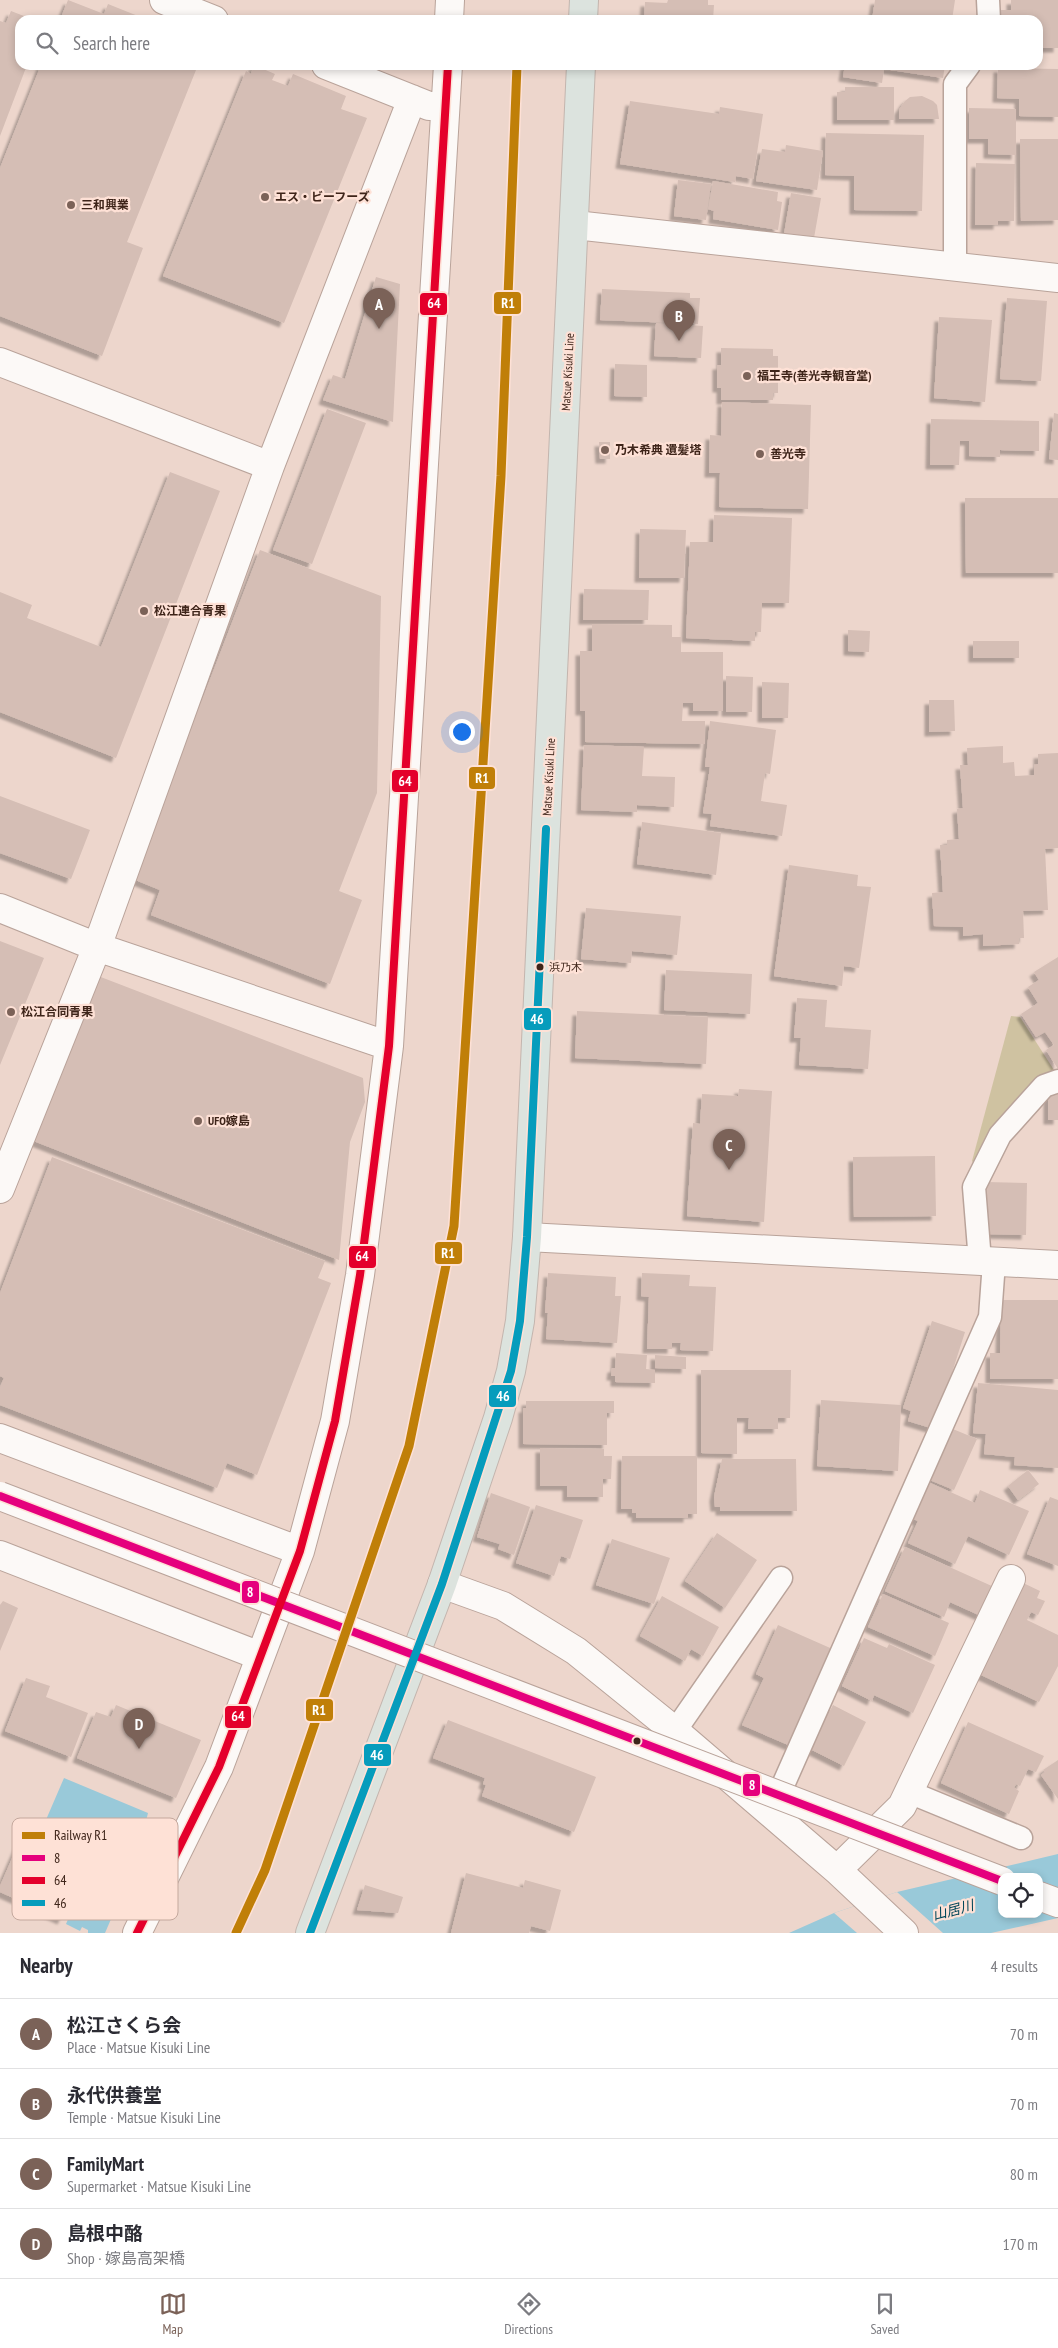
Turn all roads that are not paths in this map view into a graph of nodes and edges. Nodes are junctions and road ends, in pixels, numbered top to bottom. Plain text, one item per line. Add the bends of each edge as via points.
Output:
1 (164, 0) edge
2 (450, 0) edge
3 (584, 0) edge
4 (988, 0) edge
5 (202, 15) edge
6 (450, 15) edge
7 (583, 15) edge
8 (989, 15) edge
9 (339, 70) edge
10 (448, 70) edge
11 (581, 70) edge
12 (965, 70) edge
13 (412, 99) junction
14 (446, 113) junction
15 (575, 226) junction
16 (956, 267) junction
17 (1058, 278) edge
18 (0, 362) edge
19 (270, 466) junction
20 (0, 908) edge
21 (97, 947) junction
22 (389, 1046) junction
23 (1058, 1081) edge
24 (0, 1189) edge
25 (527, 1238) junction
26 (987, 1262) junction
27 (1058, 1265) edge
28 (0, 1438) edge
29 (0, 1496) edge
30 (300, 1552) junction
31 (0, 1555) edge
32 (781, 1578) dead end
33 (1012, 1579) dead end
34 (442, 1584) junction
35 (260, 1656) junction
36 (675, 1731) junction
37 (909, 1792) junction
38 (771, 1813) junction
39 (1021, 1838) dead end
40 (178, 1849) edge
41 (846, 1878) junction
42 (998, 1879) edge
43 (1043, 1897) edge
44 (1058, 1903) edge
45 (142, 1920) edge
46 (136, 1933) edge
47 (310, 1933) edge
48 (904, 1933) edge

1 - 5 street
2 - 6 street
3 - 7 main road
4 - 8 lane
9 - 13 street
10 - 14 street
11 - 15 main road, Matsue Kisuki Line
12 - 16 lane via 955,84
13 - 14 street
13 - 19 street
14 - 22 street
15 - 16 street
15 - 25 main road, Matsue Kisuki Line
16 - 17 street
18 - 19 street
19 - 21 street
20 - 21 street
21 - 22 street
21 - 24 street
22 - 30 street via 360,1275 335,1421
23 - 26 lane via 1044,1086 1000,1135 974,1187
25 - 26 street
25 - 34 main road, Matsue Kisuki Line via 512,1371
26 - 27 street
26 - 38 lane via 990,1318
28 - 30 street
29 - 42 street, bridge
30 - 35 street
31 - 35 street
32 - 36 lane
33 - 37 street
34 - 36 street via 503,1606 576,1651
34 - 47 main road, Matsue Kisuki Line
35 - 40 street via 219,1767
36 - 38 street
37 - 39 lane
37 - 41 street via 902,1806
38 - 41 street
41 - 48 street
43 - 44 street
45 - 46 street

